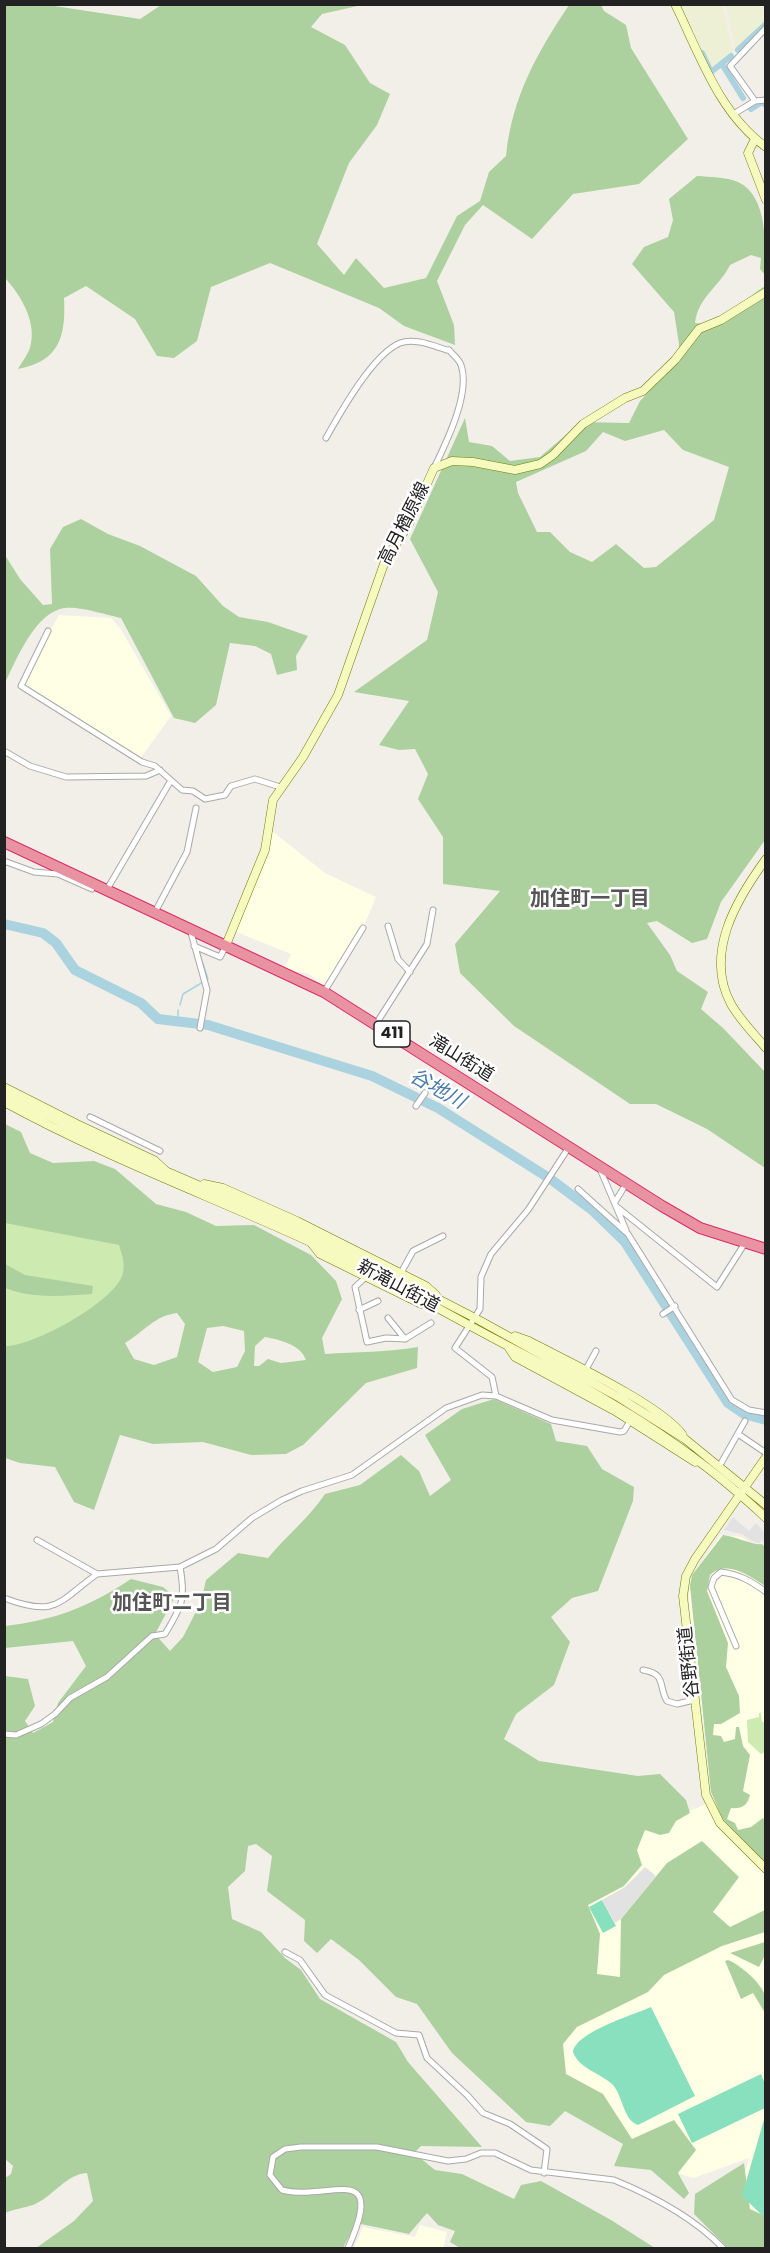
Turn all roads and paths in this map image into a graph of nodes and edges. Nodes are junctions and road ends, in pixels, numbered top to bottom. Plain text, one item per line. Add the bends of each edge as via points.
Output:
1 (675, 4) edge
2 (765, 28) edge
3 (765, 99) edge
4 (755, 101) junction
5 (732, 115) junction
6 (754, 139) junction
7 (765, 147) edge
8 (765, 200) edge
9 (765, 292) edge
10 (327, 438) dead end
11 (434, 468) junction
12 (48, 631) dead end
13 (4, 751) edge
14 (160, 770) junction
15 (170, 782) junction
16 (280, 787) junction
17 (196, 808) dead end
18 (7, 845) edge
19 (765, 859) edge
20 (4, 861) edge
21 (109, 890) junction
22 (433, 910) dead end
23 (155, 912) junction
24 (388, 926) dead end
25 (363, 928) dead end
26 (190, 929) junction
27 (226, 945) junction
28 (194, 946) junction
29 (410, 972) junction
30 (324, 993) junction
31 (376, 1024) junction
32 (201, 1028) dead end
33 (765, 1048) edge
34 (4, 1087) edge
35 (4, 1094) edge
36 (424, 1094) dead end
37 (4, 1102) edge
38 (416, 1105) dead end
39 (90, 1117) dead end
40 (132, 1138) junction
41 (569, 1147) junction
42 (131, 1149) junction
43 (160, 1151) dead end
44 (598, 1165) junction
45 (168, 1173) junction
46 (182, 1179) junction
47 (626, 1184) junction
48 (578, 1189) dead end
49 (616, 1204) junction
50 (628, 1234) junction
51 (442, 1236) dead end
52 (311, 1243) junction
53 (746, 1243) junction
54 (765, 1249) edge
55 (401, 1273) junction
56 (366, 1277) junction
57 (439, 1299) junction
58 (378, 1300) dead end
59 (673, 1307) junction
60 (360, 1310) junction
61 (442, 1311) junction
62 (664, 1313) dead end
63 (388, 1318) dead end
64 (475, 1318) junction
65 (431, 1323) dead end
66 (470, 1326) junction
67 (496, 1330) junction
68 (405, 1339) junction
69 (508, 1346) junction
70 (596, 1352) dead end
71 (585, 1371) junction
72 (496, 1396) junction
73 (765, 1413) edge
74 (630, 1421) junction
75 (745, 1421) dead end
76 (738, 1434) junction
77 (686, 1439) junction
78 (765, 1453) edge
79 (765, 1457) edge
80 (720, 1465) junction
81 (712, 1471) junction
82 (746, 1487) junction
83 (740, 1495) junction
84 (765, 1505) edge
85 (765, 1518) edge
86 (37, 1540) dead end
87 (180, 1567) junction
88 (97, 1574) junction
89 (765, 1592) edge
90 (4, 1598) edge
91 (736, 1646) dead end
92 (642, 1670) dead end
93 (694, 1701) junction
94 (4, 1734) edge
95 (765, 1869) edge
96 (285, 1952) dead end
97 (544, 2173) junction
98 (348, 2248) edge
99 (723, 2248) edge

1 - 5 main road
2 - 4 street via 730,66
3 - 4 street
4 - 5 street
5 - 6 main road
6 - 7 main road
6 - 8 main road via 748,153
9 - 11 main road, 高月楢原線 via 699,329 643,391 583,424 540,464 515,470 452,461
10 - 11 street via 353,392 392,348 408,342 448,349 460,362 460,394 456,423
11 - 16 main road, 高月楢原線 via 409,524 385,561 338,695 303,757
12 - 14 street via 21,686
13 - 14 street via 30,766 66,777 146,776
14 - 15 street
15 - 16 street via 205,799 225,795 231,786 255,778
15 - 21 street
16 - 27 main road, 高月楢原線 via 273,800 265,850
17 - 23 street via 187,852
18 - 21 highway, 滝山街道 / 411
19 - 33 main road via 735,909 720,964 730,1002
20 - 21 street via 34,872 58,874 99,892
21 - 23 highway, 滝山街道 / 411
22 - 29 street via 427,944
23 - 26 highway, 滝山街道 / 411
24 - 29 street via 398,959
25 - 30 street
26 - 27 highway, 滝山街道 / 411
26 - 28 street
27 - 28 street via 220,957
27 - 30 highway, 滝山街道 / 411
28 - 32 street via 207,990
29 - 31 street
30 - 31 highway, 滝山街道 / 411
31 - 41 highway, 滝山街道 / 411
34 - 42 main road
35 - 45 main road, 新滝山街道
36 - 38 street
37 - 52 main road, 新滝山街道 via 93,1147
39 - 40 street
40 - 42 street
40 - 43 street
41 - 44 highway, 滝山街道 / 411
41 - 64 street via 528,1210 491,1254 481,1277 480,1309
42 - 45 main road
44 - 47 highway, 滝山街道 / 411
44 - 49 street
45 - 46 main road, 新滝山街道
46 - 55 main road via 241,1196
46 - 57 main road, 新滝山街道 via 316,1236
47 - 49 street
47 - 53 highway, 滝山街道 / 411 via 700,1228
48 - 50 street
49 - 50 street
49 - 53 street via 717,1287
50 - 59 street
51 - 55 street via 413,1251
52 - 56 main road via 320,1254
52 - 61 main road, 新滝山街道
53 - 54 highway, 滝山街道 / 411
55 - 57 main road via 429,1288
56 - 60 street via 355,1287
56 - 61 main road
57 - 64 main road, 新滝山街道
58 - 60 street
59 - 62 street
59 - 73 street via 732,1400 749,1410
60 - 68 street via 367,1342
61 - 66 main road, 新滝山街道
63 - 68 street
64 - 66 street
64 - 67 main road, 新滝山街道
65 - 68 street
66 - 69 main road, 新滝山街道
66 - 72 street via 455,1348 492,1377
67 - 71 main road via 529,1341
67 - 77 main road, 新滝山街道
69 - 74 main road via 515,1357
69 - 81 main road, 新滝山街道 via 625,1410
70 - 71 street
71 - 77 main road via 672,1423
72 - 74 street via 539,1416 576,1426 620,1432
72 - 87 street via 482,1395 446,1408 352,1475 282,1500 252,1518 216,1550
74 - 81 main road
75 - 76 street
76 - 78 street
76 - 80 street
77 - 80 main road, 新滝山街道
79 - 82 main road, 谷野街道
80 - 82 main road, 新滝山街道
81 - 83 main road, 新滝山街道
82 - 83 main road, 谷野街道
82 - 84 main road, 新滝山街道
83 - 85 main road, 新滝山街道
83 - 93 main road, 谷野街道 via 700,1550 684,1584
86 - 88 street
87 - 88 street
87 - 94 street via 185,1592 181,1608 165,1634 152,1636 106,1677 70,1698 41,1724 16,1735
88 - 90 street via 52,1606 29,1607
89 - 91 street via 731,1573 721,1572 714,1578 711,1587
92 - 93 street via 652,1672 661,1681 667,1701
93 - 95 main road, 谷野街道 via 710,1807 720,1823
96 - 97 street via 300,1960 325,1995 396,2033 419,2035 428,2058 483,2113 510,2124 547,2149
97 - 98 street via 487,2152 448,2161 376,2147 301,2147 279,2152 269,2169 272,2181 282,2190 346,2189 356,2194 362,2215
97 - 99 street via 614,2180 668,2205

